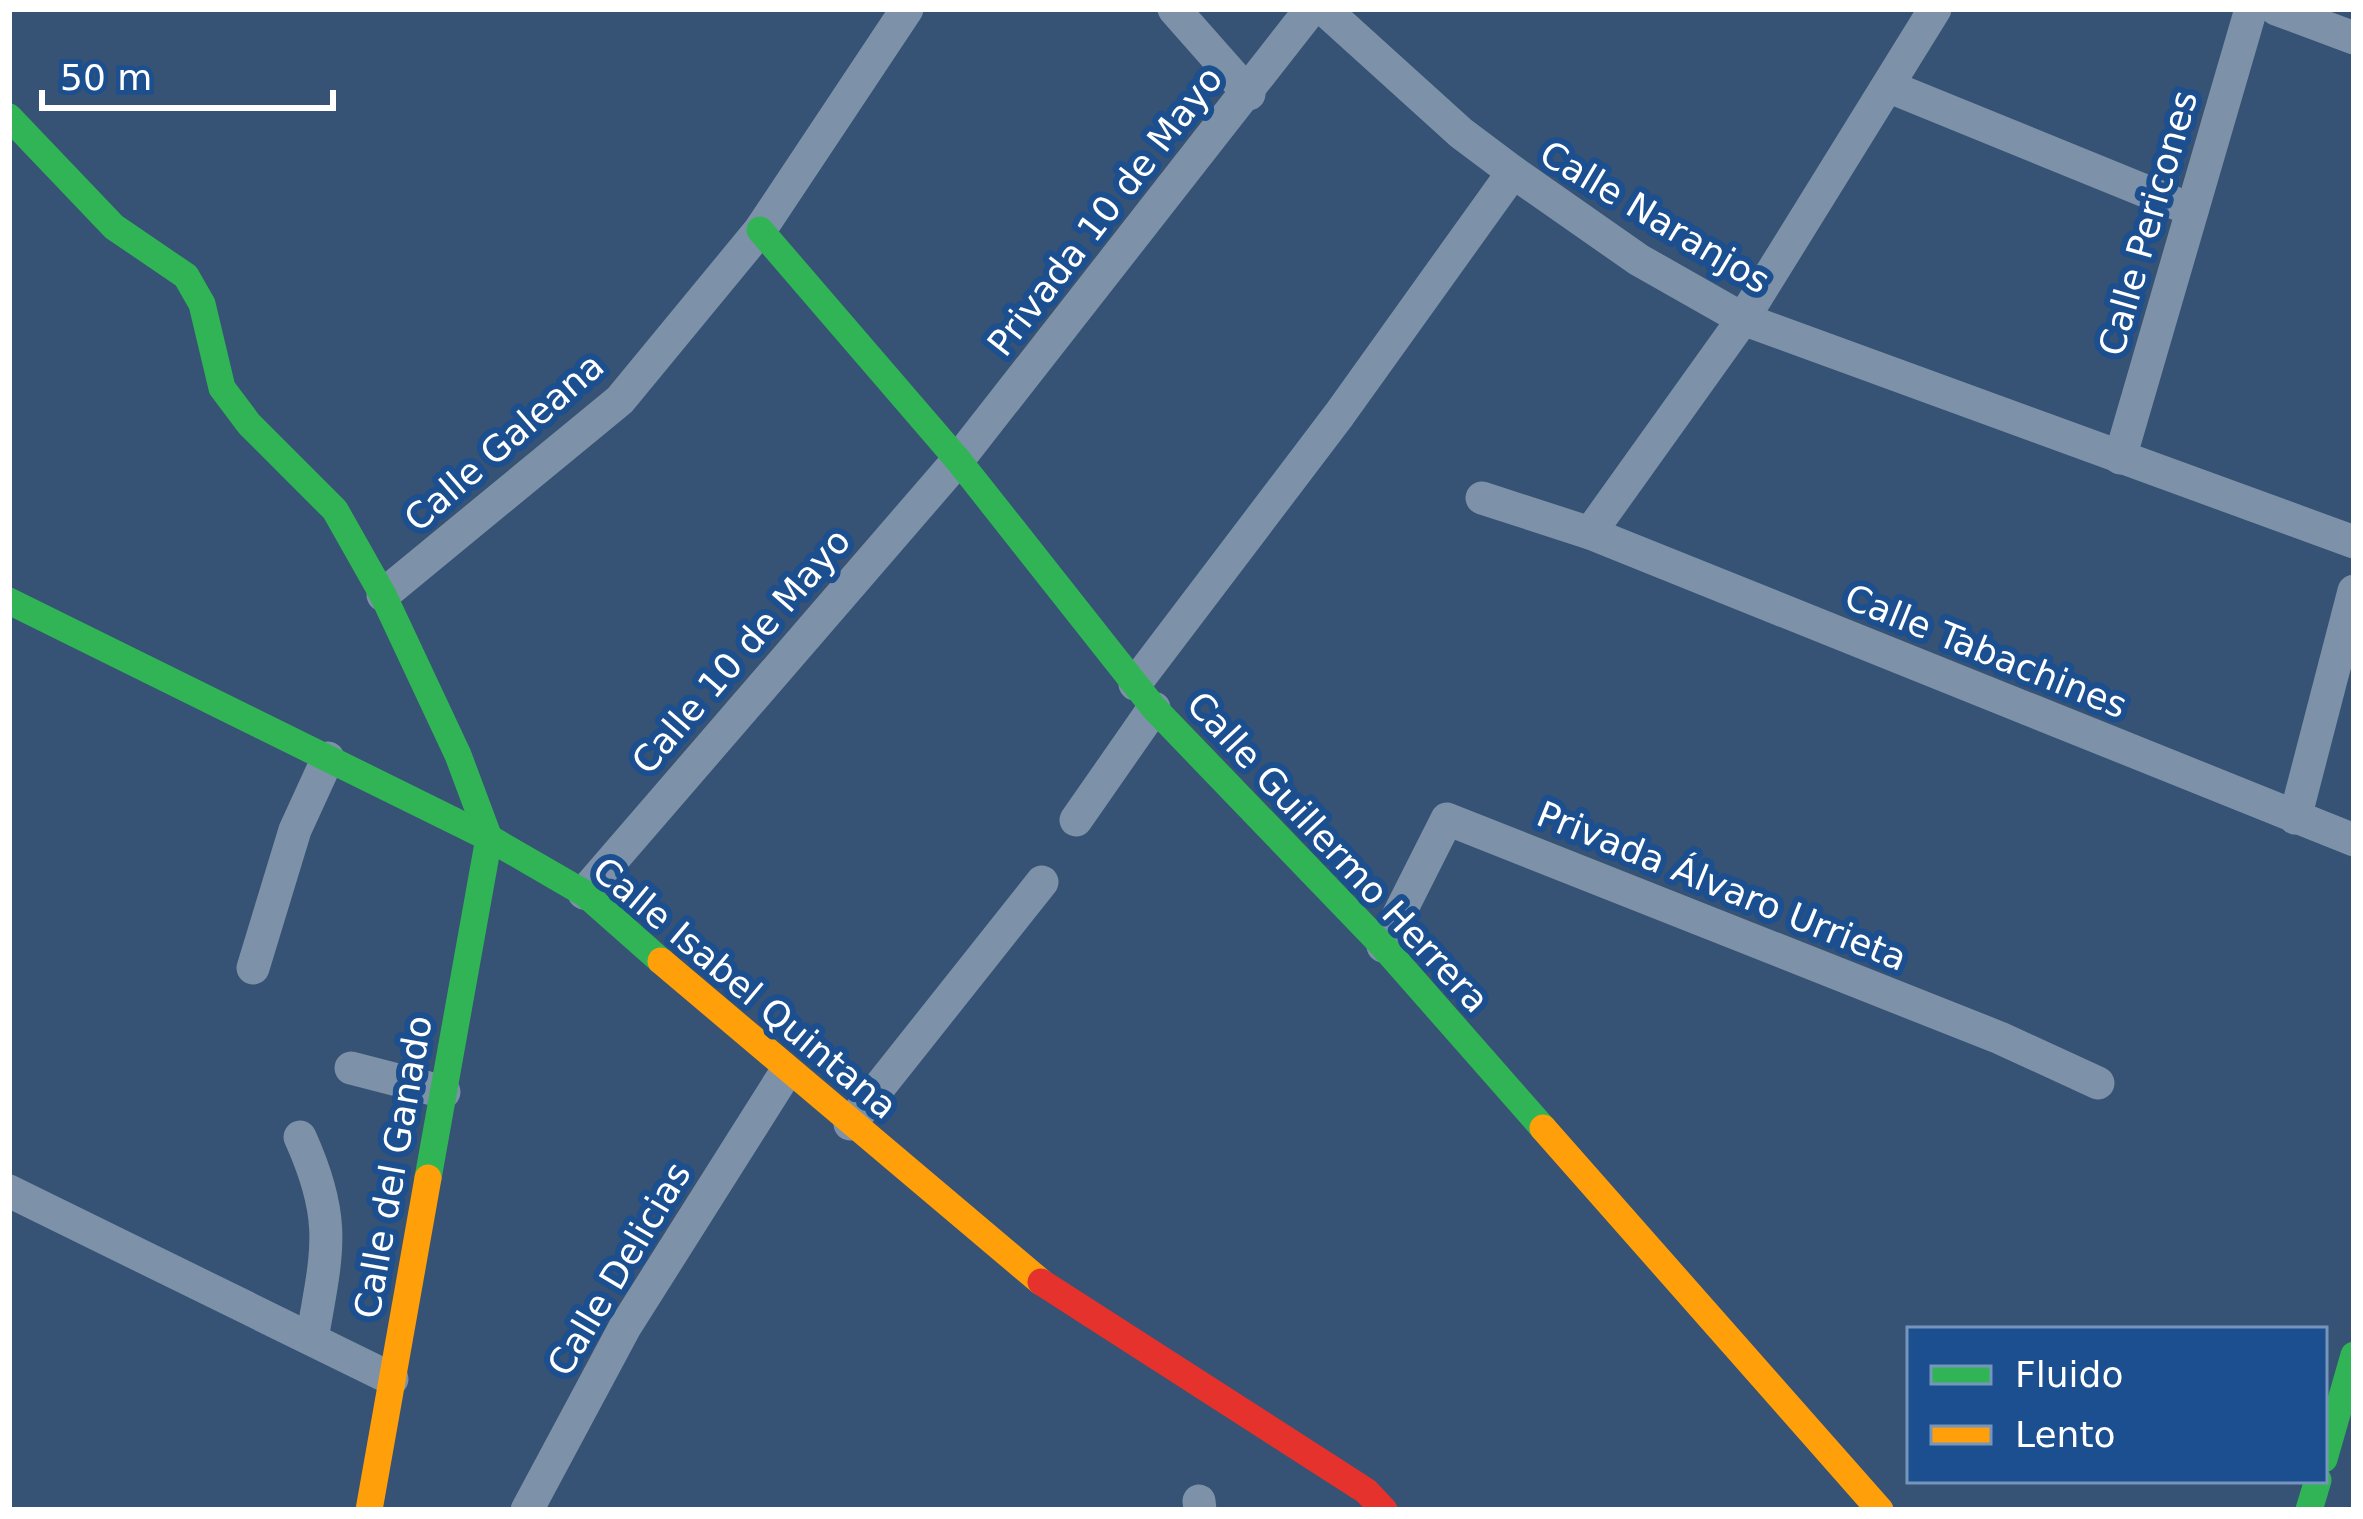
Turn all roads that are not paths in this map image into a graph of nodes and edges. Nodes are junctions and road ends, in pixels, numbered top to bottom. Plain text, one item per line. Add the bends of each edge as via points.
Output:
1 (907, 9) edge
2 (1174, 9) edge
3 (1311, 9) edge
4 (1324, 9) edge
5 (1935, 9) edge
6 (2251, 9) edge
7 (2276, 9) edge
8 (2354, 38) edge
9 (1890, 87) junction
10 (1249, 94) junction
11 (9, 117) edge
12 (1513, 172) junction
13 (2192, 210) junction
14 (760, 230) junction
15 (1743, 320) junction
16 (2120, 458) junction
17 (958, 460) junction
18 (1482, 498) dead end
19 (1590, 532) junction
20 (2354, 542) edge
21 (2354, 591) edge
22 (383, 595) junction
23 (9, 601) edge
24 (1144, 696) junction
25 (328, 758) junction
26 (2295, 818) junction
27 (1076, 820) dead end
28 (489, 838) junction
29 (2354, 840) edge
30 (1042, 882) dead end
31 (584, 893) junction
32 (1383, 946) junction
33 (253, 968) dead end
34 (351, 1068) dead end
35 (786, 1072) junction
36 (2098, 1083) dead end
37 (443, 1092) junction
38 (850, 1124) junction
39 (300, 1137) dead end
40 (9, 1191) edge
41 (312, 1339) junction
42 (2354, 1355) edge
43 (392, 1379) junction
44 (2327, 1449) edge
45 (369, 1510) edge
46 (527, 1510) edge
47 (1384, 1510) edge
48 (1880, 1510) edge

1 - 14 street, Calle Galeana
2 - 10 street
3 - 10 street, Privada 10 de Mayo
4 - 12 street
5 - 9 street
6 - 13 street, Calle Pericones
7 - 8 street
9 - 13 street
9 - 15 street
10 - 17 street, Privada 10 de Mayo
11 - 22 street via 114,227 186,277 202,304 222,388 335,510
12 - 15 street, Calle Naranjos
12 - 24 street, Calle Naranjos
13 - 16 street, Calle Pericones
14 - 17 street, Calle Guillermo Herrera
14 - 22 street, Calle Galeana via 620,400
15 - 16 street, Calle Naranjos
15 - 19 street
16 - 20 street, Calle Naranjos
17 - 24 street, Calle Guillermo Herrera
17 - 31 street, Calle 10 de Mayo
18 - 19 street, Calle Tabachines
19 - 26 street, Calle Tabachines
21 - 26 street
22 - 28 street
23 - 25 street, Calle Isabel Quintana
24 - 27 street, Calle Naranjos
24 - 32 street, Calle Guillermo Herrera
25 - 28 street, Calle Isabel Quintana
25 - 33 street via 295,830
26 - 29 street, Calle Tabachines
28 - 31 street, Calle Isabel Quintana
28 - 37 street, Calle del Ganado
30 - 38 street
31 - 35 street, Calle Isabel Quintana
32 - 36 street, Privada Álvaro Urrieta via 1447,819
32 - 48 street, Calle Guillermo Herrera
34 - 37 street
35 - 38 street, Calle Isabel Quintana
35 - 46 street, Calle Delicias via 625,1327
37 - 43 street, Calle del Ganado
38 - 47 street, Calle Isabel Quintana via 1061,1299 1366,1491
39 - 41 street via 325,1193 326,1254
40 - 41 street
41 - 43 street
42 - 44 street
43 - 45 street, Calle del Ganado

